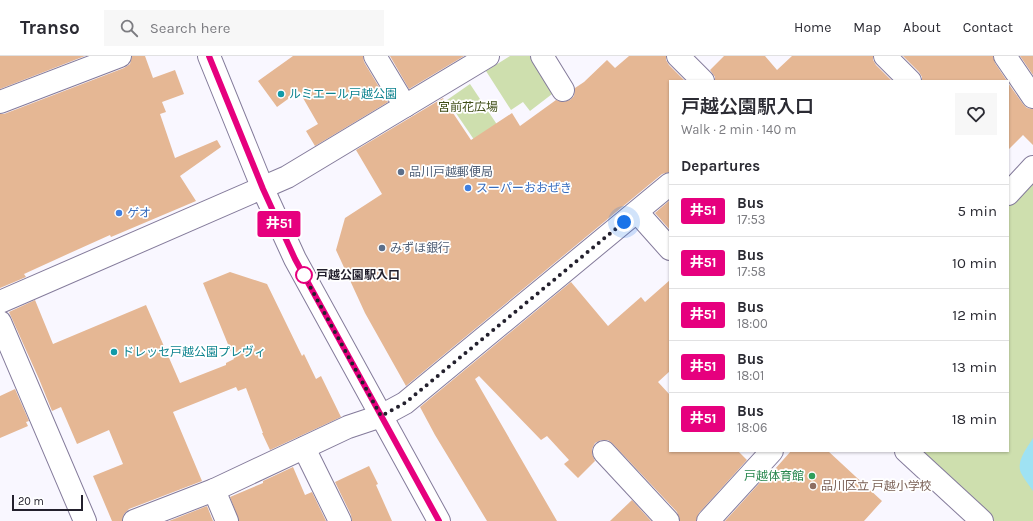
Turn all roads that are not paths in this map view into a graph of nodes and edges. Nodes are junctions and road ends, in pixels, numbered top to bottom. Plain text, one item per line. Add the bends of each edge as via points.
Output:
1 (120, 56) edge
2 (375, 56) edge
3 (542, 56) edge
4 (678, 56) edge
5 (885, 56) edge
6 (1005, 56) edge
7 (212, 57) edge
8 (483, 57) edge
9 (702, 80) edge
10 (909, 80) edge
11 (562, 90) dead end
12 (1033, 97) edge
13 (0, 102) edge
14 (406, 106) junction
15 (1033, 167) edge
16 (669, 185) edge
17 (1011, 185) edge
18 (263, 189) junction
19 (637, 212) junction
20 (669, 248) edge
21 (0, 302) edge
22 (0, 322) edge
23 (381, 416) junction
24 (304, 448) junction
25 (604, 452) dead end
26 (771, 452) edge
27 (907, 452) edge
28 (214, 490) junction
29 (85, 521) edge
30 (134, 521) edge
31 (228, 521) edge
32 (340, 521) edge
33 (439, 521) edge
34 (668, 521) edge
35 (708, 521) edge
36 (982, 521) edge

1 - 13 street
2 - 14 street
3 - 11 street
4 - 9 street
5 - 10 street
6 - 12 street
7 - 18 street
8 - 14 street
14 - 18 street
15 - 17 street
16 - 19 street
18 - 21 street
18 - 23 street via 295,259
19 - 20 street
19 - 23 street via 405,403
22 - 29 street
23 - 24 street via 348,427
23 - 33 street
24 - 28 street
24 - 32 street
25 - 34 street
26 - 35 street
27 - 36 street
28 - 30 street
28 - 31 street

